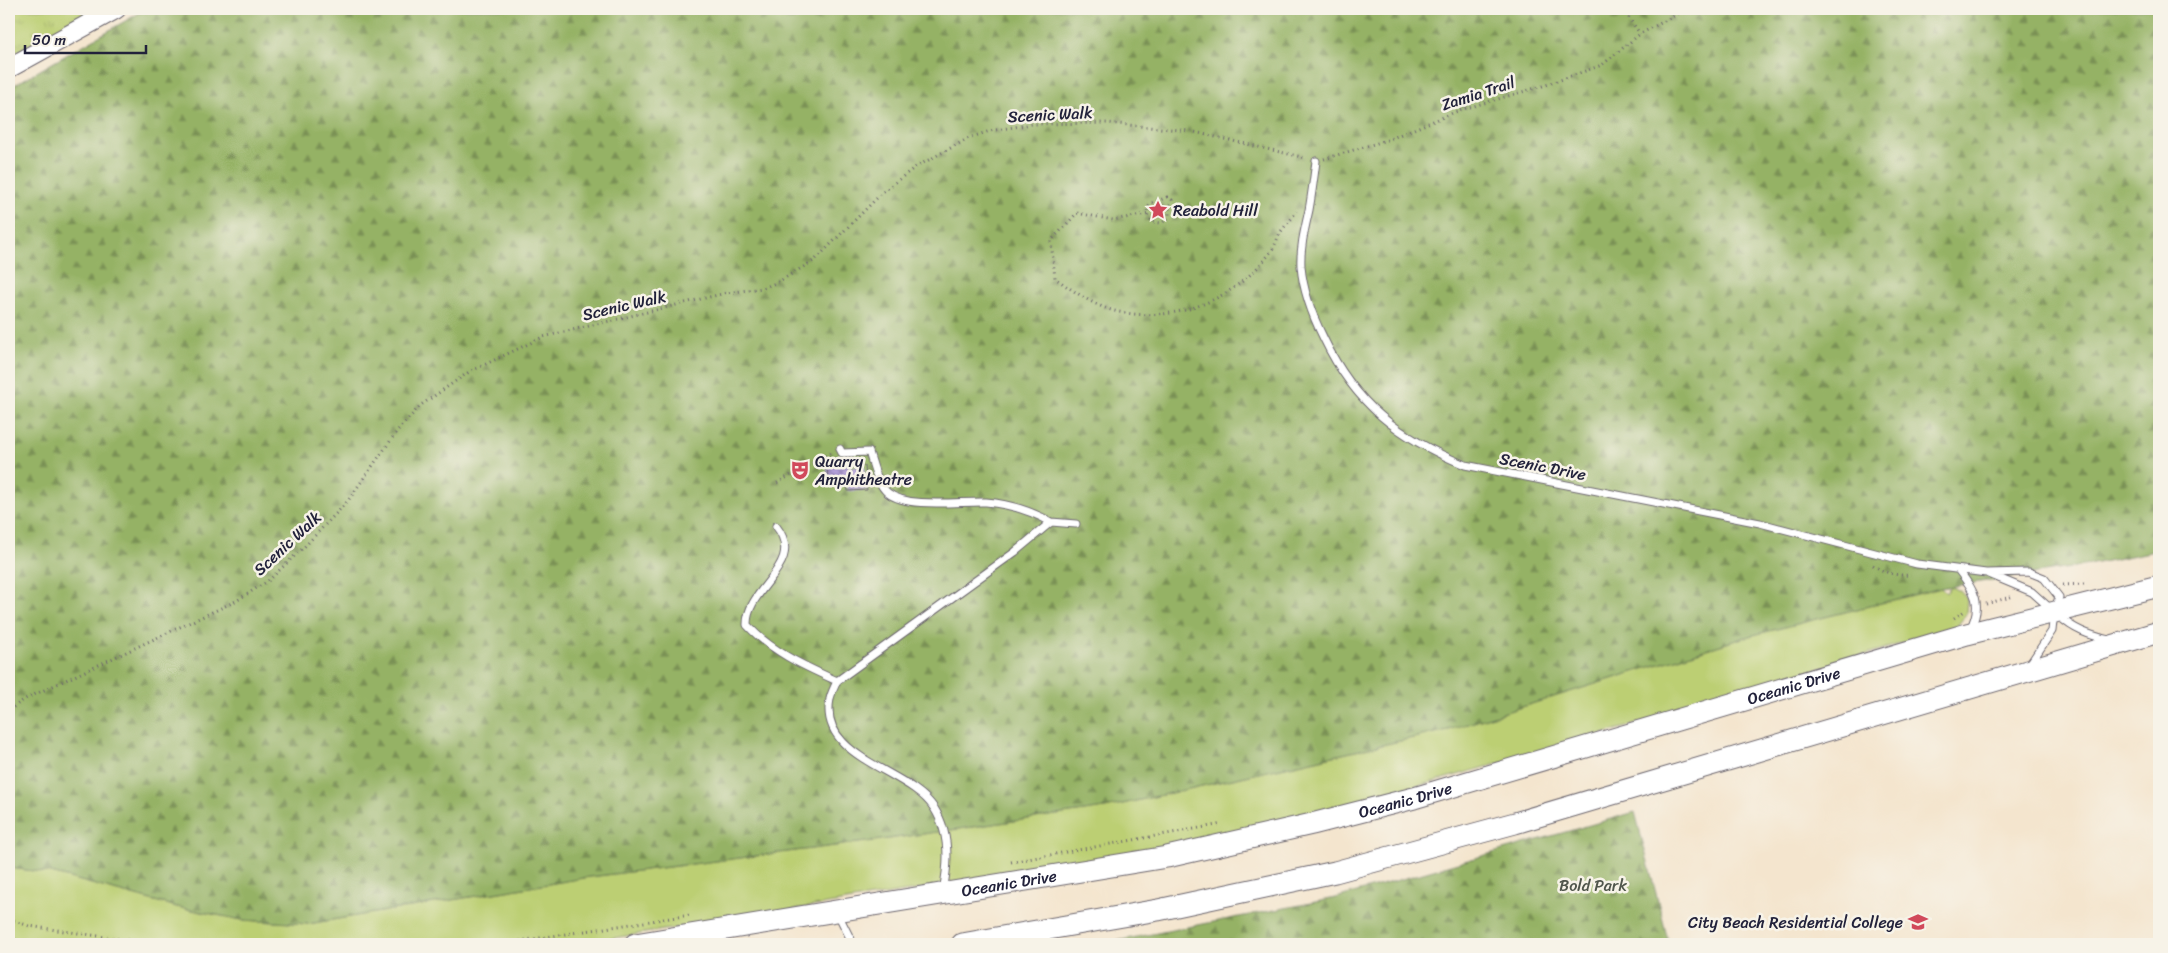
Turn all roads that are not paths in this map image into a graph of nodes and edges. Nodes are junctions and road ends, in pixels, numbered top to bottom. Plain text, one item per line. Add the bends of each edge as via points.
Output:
1 (116, 9) edge
2 (9, 68) edge
3 (1316, 161) road end
4 (840, 449) road end
5 (1051, 522) junction
6 (1076, 524) dead end
7 (776, 526) dead end
8 (1959, 571) junction
9 (1986, 573) junction
10 (2159, 586) edge
11 (2054, 612) junction
12 (2159, 632) edge
13 (1967, 634) junction
14 (2121, 643) junction
15 (2025, 671) junction
16 (837, 681) junction
17 (942, 895) junction
18 (837, 912) junction
19 (635, 944) edge
20 (854, 944) edge
21 (962, 944) edge

1 - 2 street
3 - 8 lane, Scenic Drive via 1301,266 1316,322 1331,354 1354,389 1400,432 1431,452 1465,465 1760,523 1917,564
4 - 5 lane via 842,453 869,452 888,493 908,501 1001,504
5 - 6 lane
5 - 16 lane via 1015,552
7 - 16 lane via 786,546 782,561 752,603 747,625 788,658
8 - 9 lane, Scenic Drive
8 - 13 lane via 1974,592 1977,606
9 - 11 lane, Scenic Drive via 2032,592
9 - 11 lane, Scenic Drive via 2029,572 2044,578 2060,597
10 - 11 main road, Oceanic Drive
11 - 13 main road, Oceanic Drive
11 - 14 lane, Scenic Drive via 2071,627 2088,635
11 - 15 lane via 2052,631
12 - 14 main road
13 - 17 main road, Oceanic Drive via 1414,798 1312,824 1166,857
14 - 15 main road
15 - 21 main road via 1515,823 1335,872 1158,910
16 - 17 lane via 830,699 831,719 838,737 852,752 912,786 934,808 947,849 947,874
17 - 18 main road, Oceanic Drive
18 - 19 main road, Oceanic Drive
18 - 20 lane

